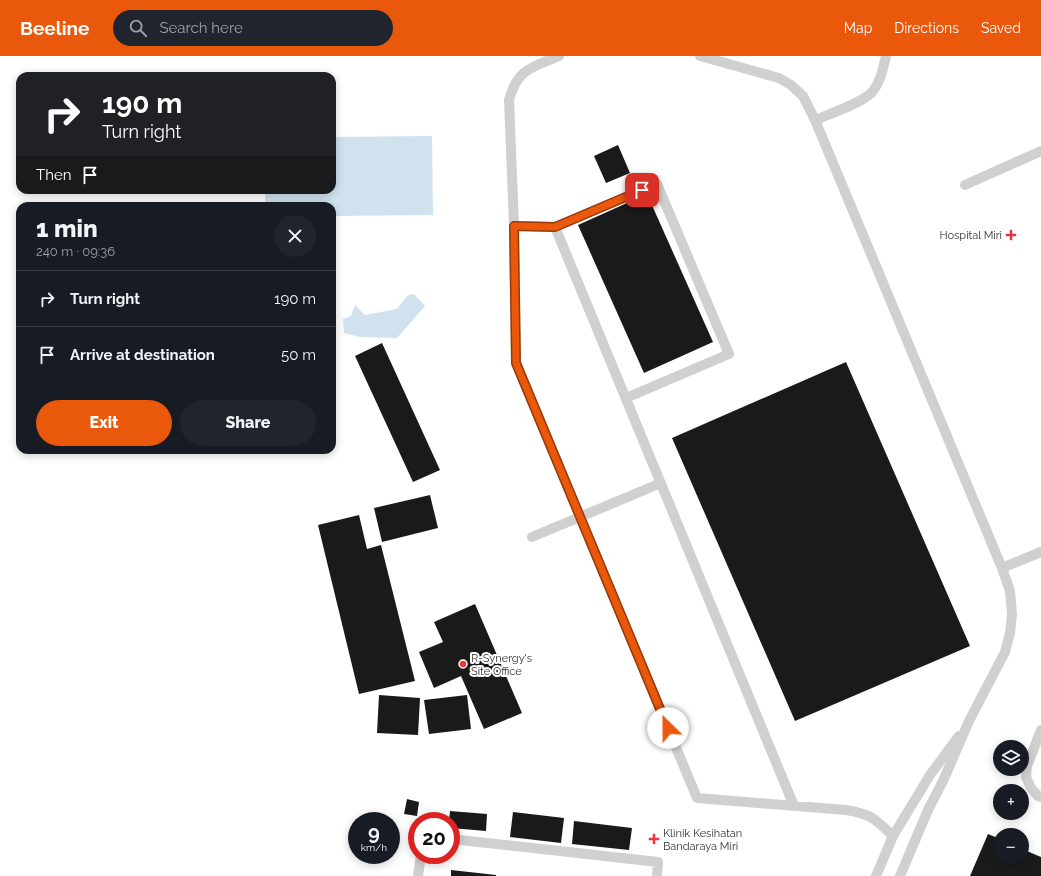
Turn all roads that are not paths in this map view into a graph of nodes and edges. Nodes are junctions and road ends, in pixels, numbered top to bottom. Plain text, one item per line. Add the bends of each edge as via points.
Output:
1 (559, 56) edge
2 (700, 56) edge
3 (886, 56) edge
4 (815, 120) junction
5 (1041, 151) edge
6 (965, 185) dead end
7 (514, 226) junction
8 (555, 227) junction
9 (626, 398) junction
10 (661, 483) junction
11 (580, 517) junction
12 (532, 537) dead end
13 (1041, 552) edge
14 (1002, 568) junction
15 (969, 721) junction
16 (1041, 730) edge
17 (1041, 797) edge
18 (794, 806) junction
19 (893, 836) junction
20 (460, 840) edge
21 (420, 864) edge
22 (418, 876) edge
23 (657, 876) edge
24 (876, 876) edge
25 (900, 876) edge

1 - 7 lane via 527,70 517,78 512,88 509,100
2 - 4 lane via 779,78 803,96
3 - 4 lane via 872,92 861,100
4 - 14 lane
5 - 6 lane
7 - 8 lane
7 - 11 lane via 516,363
8 - 9 lane
8 - 9 lane via 657,184 729,354
9 - 10 lane
10 - 11 lane
10 - 18 lane
11 - 12 lane
11 - 18 lane via 697,798
13 - 14 lane
14 - 15 lane via 1010,591 1010,633 1005,652
15 - 19 lane via 930,775
15 - 25 lane
16 - 17 lane via 1027,766 1026,777 1031,788
18 - 19 lane via 862,812 875,819
19 - 24 lane
20 - 23 lane via 658,862
21 - 22 lane

